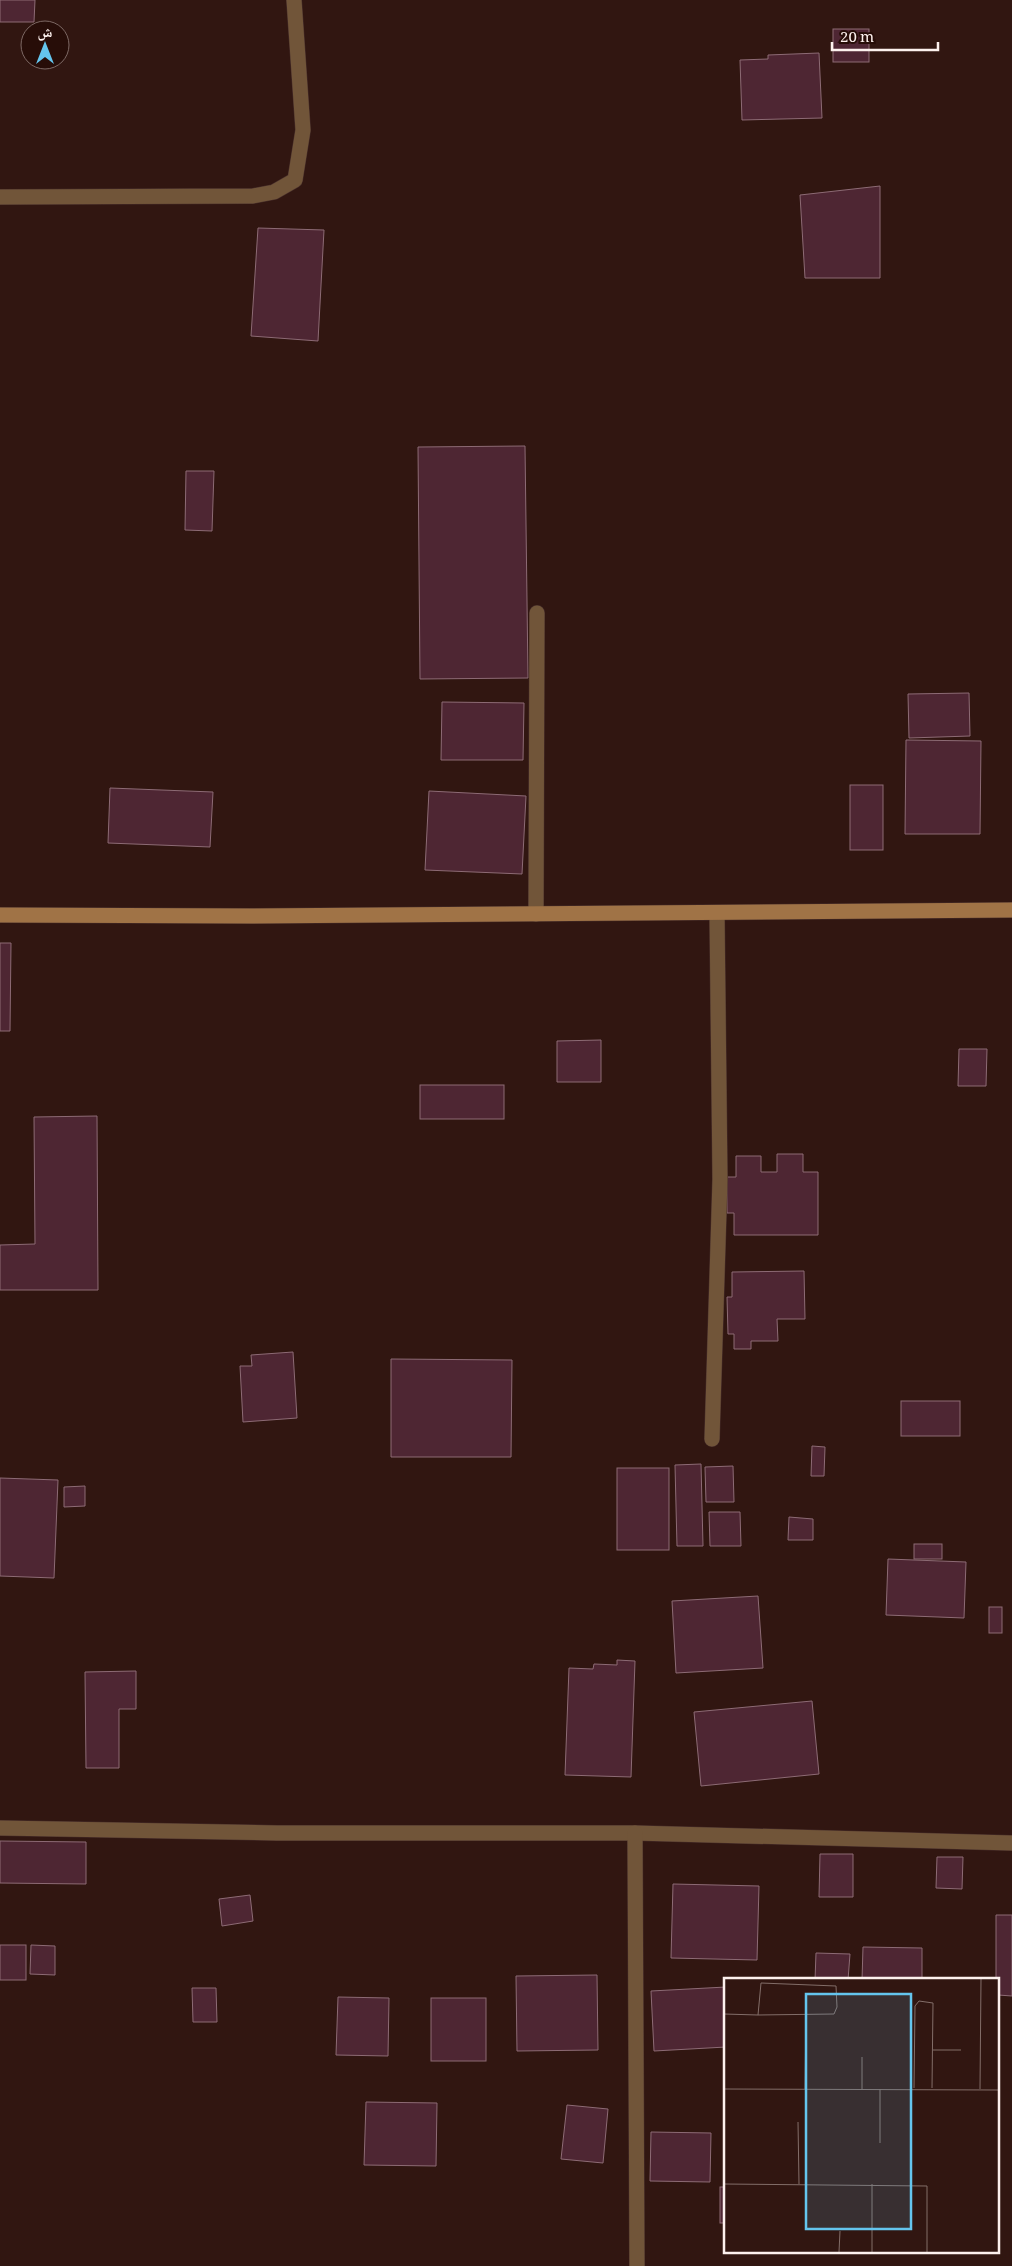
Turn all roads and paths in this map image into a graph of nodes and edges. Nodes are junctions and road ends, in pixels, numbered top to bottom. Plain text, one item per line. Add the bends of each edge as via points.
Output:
1 (294, 0) edge
2 (0, 197) edge
3 (537, 613) dead end
4 (1012, 910) edge
5 (717, 912) junction
6 (536, 914) junction
7 (0, 916) edge
8 (712, 1439) dead end
9 (0, 1828) edge
10 (635, 1833) junction
11 (1012, 1843) edge
12 (637, 2266) edge

1 - 2 street via 303,130 295,180 274,192 253,196
3 - 6 street
4 - 5 main road
5 - 6 main road
5 - 8 street via 720,1179
6 - 7 main road
9 - 10 street via 277,1833
10 - 11 street
10 - 12 street

